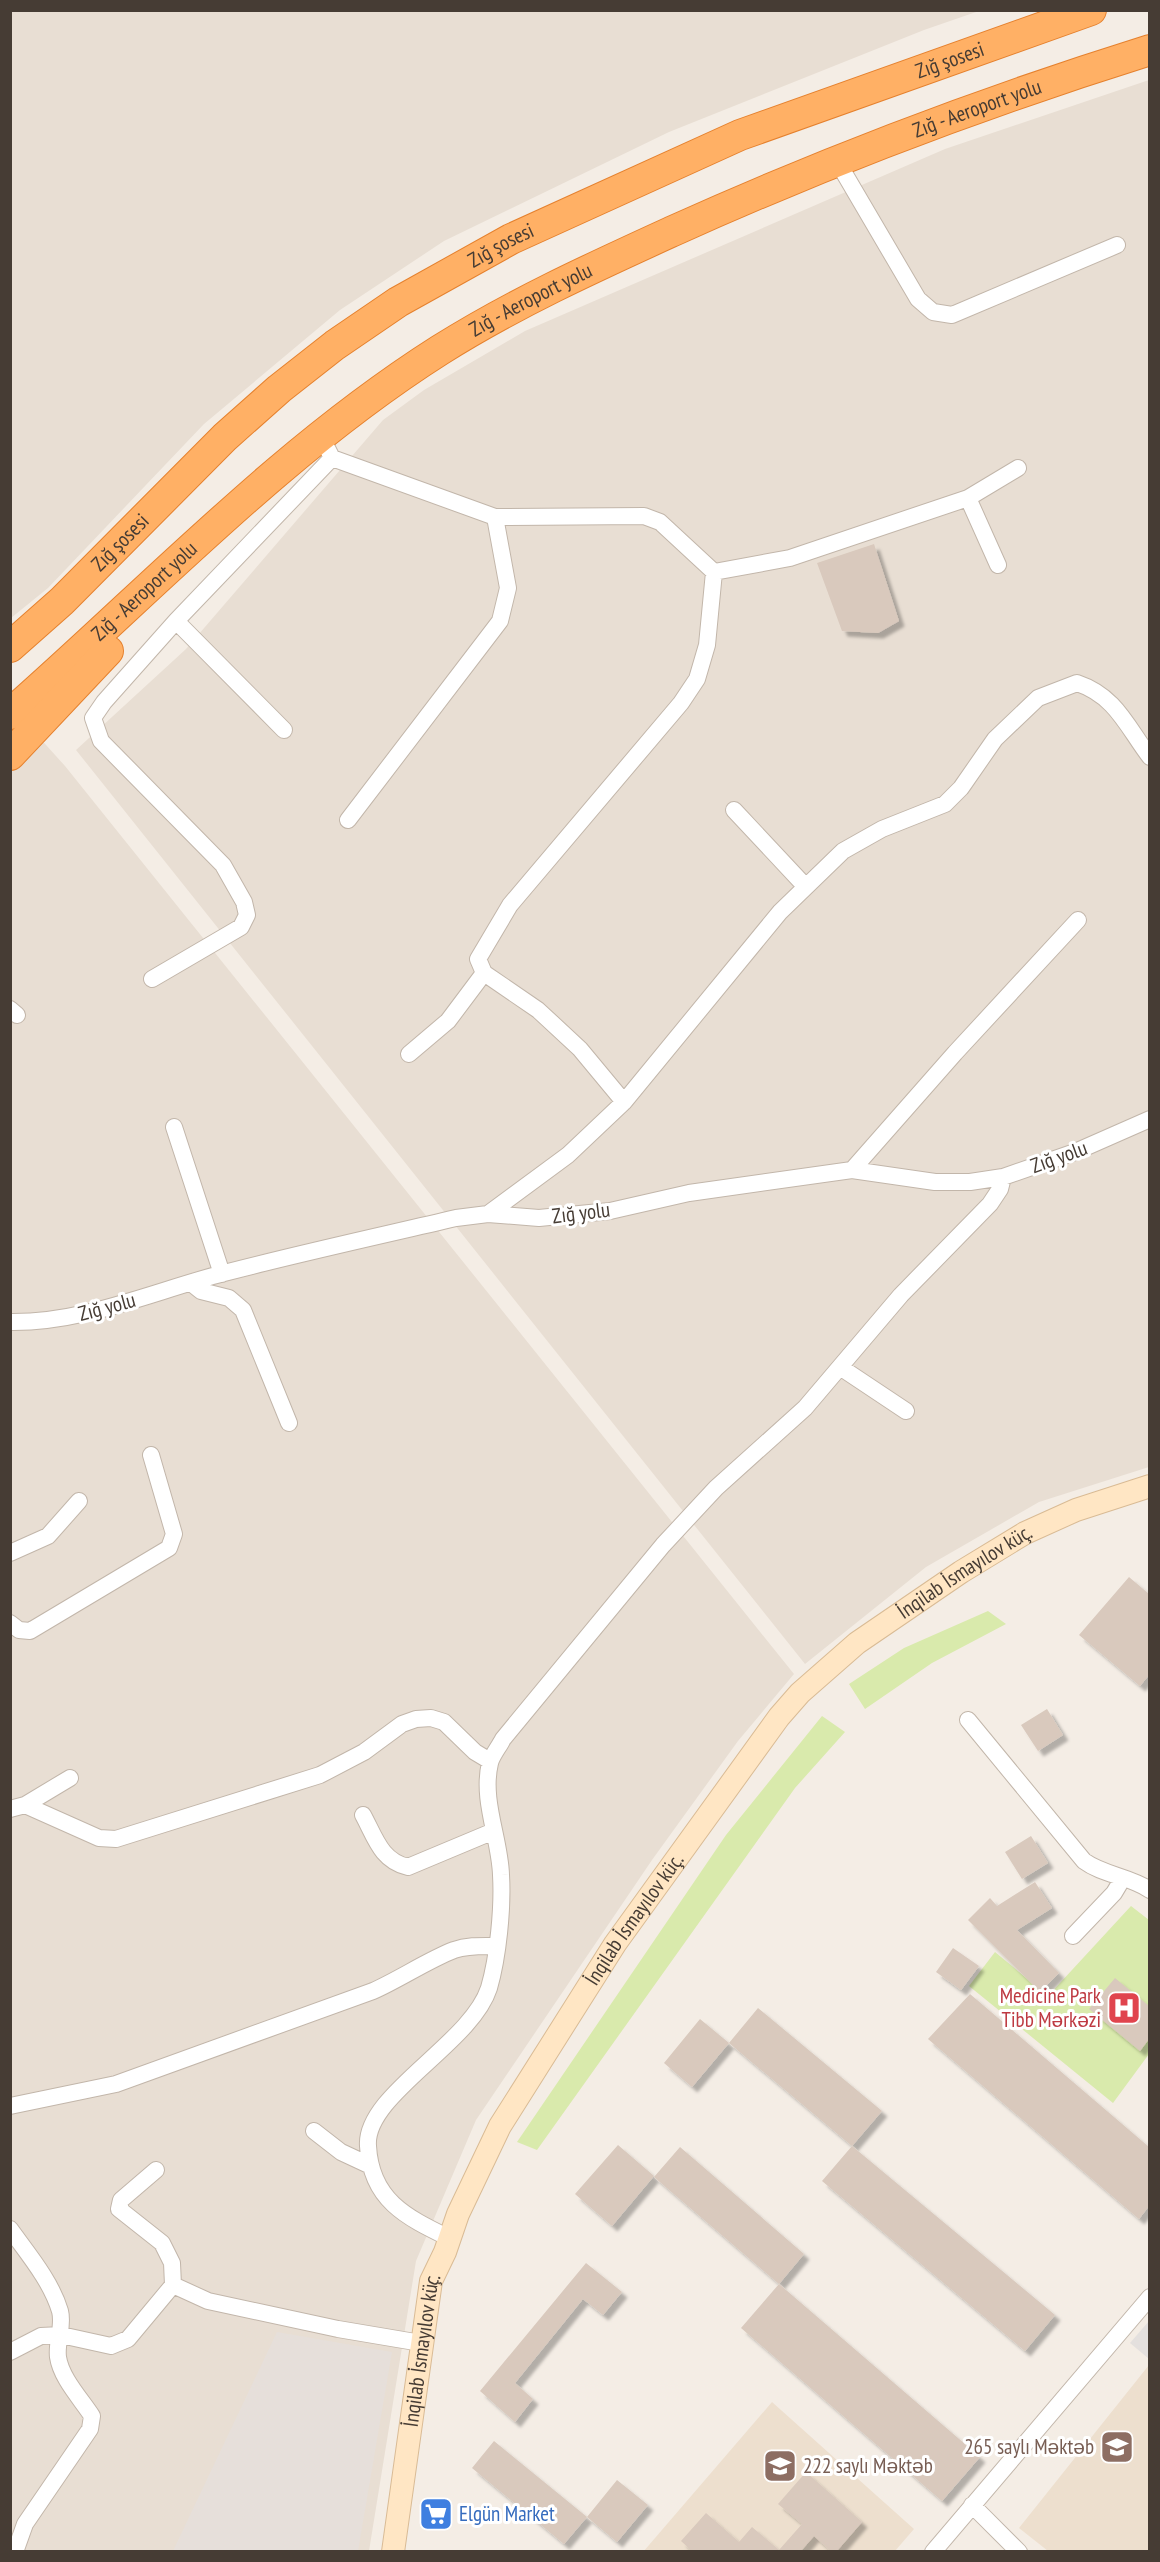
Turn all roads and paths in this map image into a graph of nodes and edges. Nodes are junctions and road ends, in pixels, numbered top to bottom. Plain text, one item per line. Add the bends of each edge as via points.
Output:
1 (1091, 10) edge
2 (1149, 50) edge
3 (837, 161) junction
4 (1117, 245) dead end
5 (326, 447) junction
6 (1018, 468) dead end
7 (256, 489) junction
8 (968, 498) junction
9 (495, 517) junction
10 (998, 566) dead end
11 (714, 572) junction
12 (176, 621) junction
13 (10, 647) edge
14 (10, 714) edge
15 (284, 730) dead end
16 (10, 755) edge
17 (1149, 757) edge
18 (734, 810) dead end
19 (348, 820) dead end
20 (806, 887) junction
21 (1078, 920) dead end
22 (484, 973) junction
23 (152, 979) dead end
24 (409, 1054) dead end
25 (624, 1102) junction
26 (1149, 1119) edge
27 (174, 1127) dead end
28 (852, 1170) junction
29 (1003, 1177) junction
30 (488, 1214) junction
31 (222, 1274) junction
32 (191, 1284) junction
33 (10, 1322) edge
34 (840, 1367) junction
35 (906, 1410) dead end
36 (289, 1423) dead end
37 (151, 1455) dead end
38 (1149, 1486) edge
39 (79, 1501) dead end
40 (10, 1553) edge
41 (10, 1623) edge
42 (968, 1720) dead end
43 (490, 1761) junction
44 (70, 1778) dead end
45 (18, 1807) edge
46 (363, 1815) dead end
47 (494, 1831) junction
48 (1123, 1878) junction
49 (1149, 1890) edge
50 (1073, 1936) dead end
51 (497, 1946) junction
52 (10, 2106) edge
53 (314, 2131) dead end
54 (370, 2166) junction
55 (156, 2170) dead end
56 (10, 2229) edge
57 (450, 2238) junction
58 (173, 2285) junction
59 (1149, 2297) edge
60 (61, 2335) junction
61 (421, 2343) junction
62 (10, 2352) edge
63 (972, 2505) junction
64 (15, 2552) edge
65 (393, 2552) edge
66 (933, 2552) edge
67 (1019, 2552) edge

1 - 13 highway, Zığ şosesi via 740,135 511,239 398,302 335,345 234,429 62,601
2 - 3 highway, Zığ - Aeroport yolu via 1061,78
3 - 4 street via 918,299 933,312 952,315
3 - 5 highway, Zığ - Aeroport yolu via 750,196 544,290 440,350
5 - 7 highway, Zığ - Aeroport yolu
5 - 9 street
5 - 12 street
6 - 8 street
7 - 14 highway, Zığ - Aeroport yolu
7 - 16 highway
8 - 10 street
8 - 11 street via 790,558
9 - 11 street via 644,516 660,522
9 - 19 street via 508,588 500,621
11 - 22 street via 707,645 697,679 510,905 478,959
12 - 15 street
12 - 23 street via 93,718 101,741 223,865 247,915 241,927
17 - 20 street via 1116,707 1094,688 1077,683 1038,698 995,739 945,804 882,829 843,850
18 - 20 street
20 - 25 street via 780,912
21 - 28 street
22 - 24 street via 448,1021
22 - 25 street via 547,1018 580,1049
25 - 30 street via 568,1155
26 - 29 street, Zığ yolu via 1075,1152
27 - 31 street
28 - 29 street, Zığ yolu via 935,1182
28 - 30 street, Zığ yolu via 689,1192 610,1211 539,1218
29 - 34 street via 990,1204 901,1295
30 - 31 street, Zığ yolu via 456,1218
31 - 32 street, Zığ yolu
32 - 33 street, Zığ yolu via 77,1316
32 - 36 street via 201,1291 229,1298 243,1310
34 - 35 street
34 - 43 street via 805,1408 716,1488 663,1545
37 - 41 street via 174,1534 169,1548 30,1631 19,1630
38 - 57 main road, İnqilab İsmayılov küç. via 1076,1510 1025,1533 856,1643 800,1693 615,1944 500,2126
39 - 40 street via 48,1536
42 - 48 street via 1084,1861
43 - 45 street via 444,1722 423,1718 402,1724 364,1752 320,1775 116,1839 99,1838
43 - 47 street via 488,1781
44 - 45 street
46 - 47 street via 384,1854 395,1864 408,1867
47 - 51 street via 501,1875
48 - 49 street
48 - 50 street
51 - 52 street via 454,1950 373,1991 116,2084
51 - 54 street via 488,1990 479,2010 385,2105 372,2125 367,2144
53 - 54 street via 341,2152
54 - 57 street via 377,2187 387,2199 411,2219
55 - 58 street via 121,2200 119,2209 162,2243 172,2263
56 - 60 street via 45,2277 60,2313
57 - 61 main road, İnqilab İsmayılov küç. via 431,2281
58 - 60 street via 128,2339 111,2346
58 - 61 street via 208,2301 338,2330
59 - 63 street
60 - 62 street via 41,2336
60 - 64 street via 57,2355 61,2368 92,2416 90,2429 25,2524
61 - 65 main road, İnqilab İsmayılov küç.
63 - 66 street
63 - 67 street

